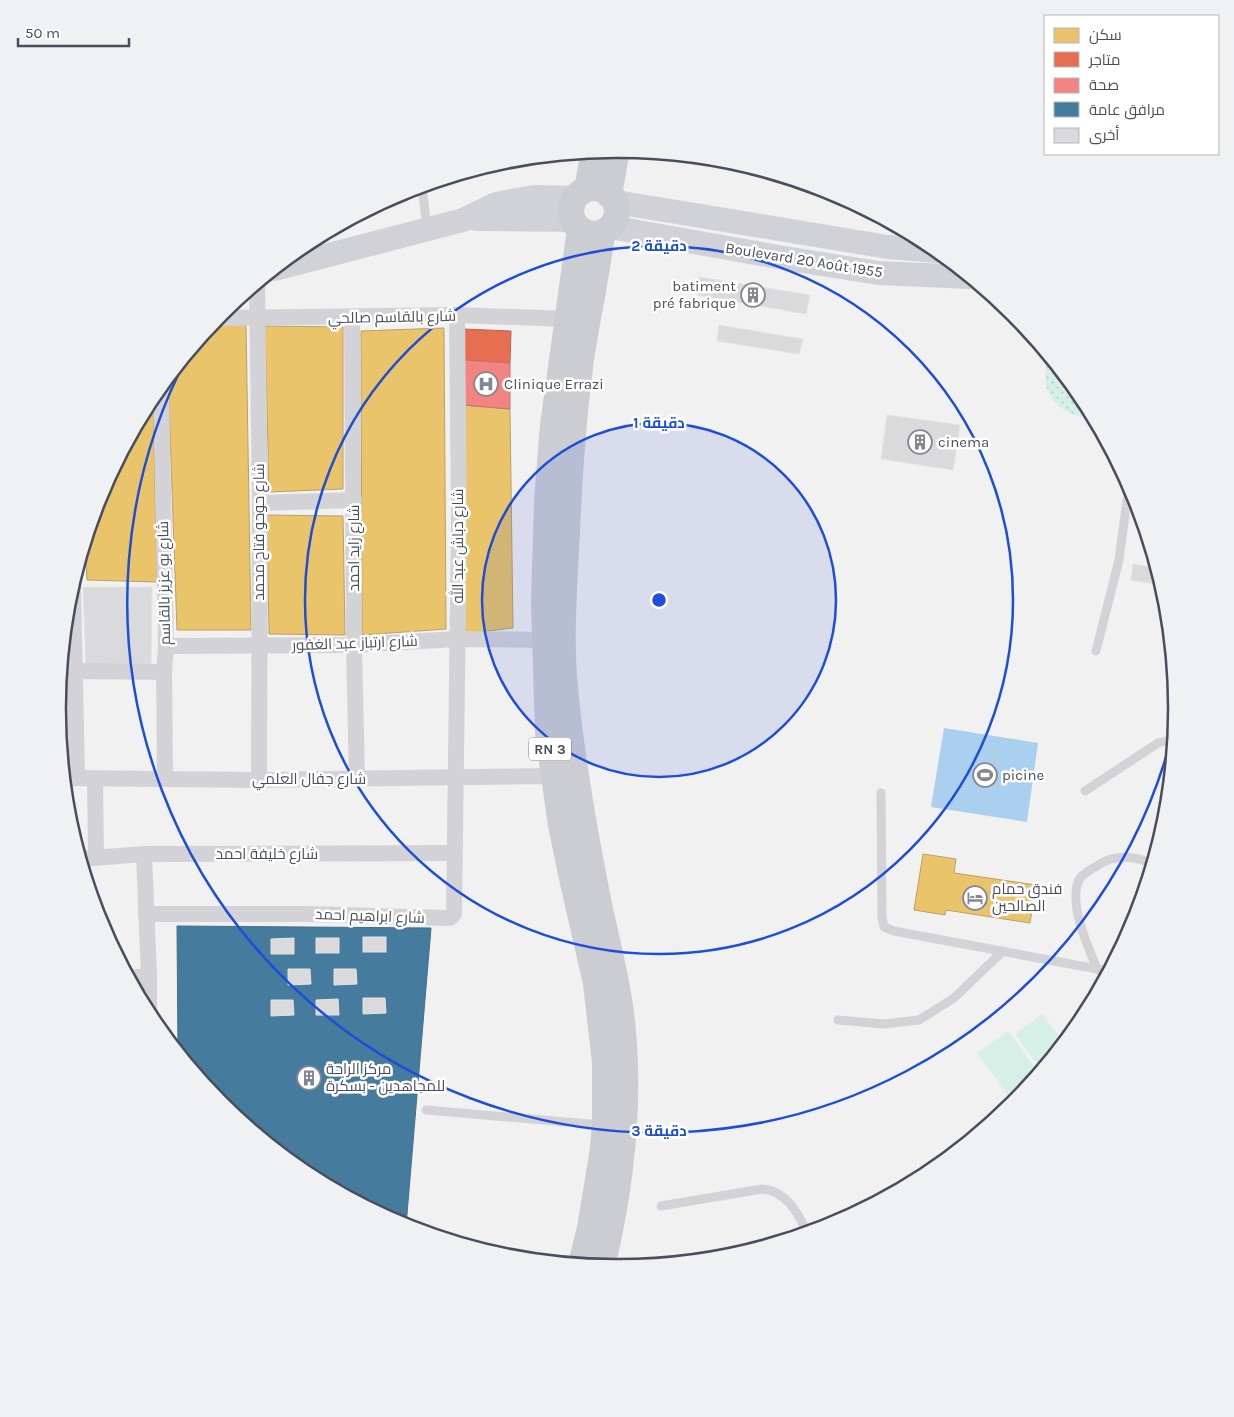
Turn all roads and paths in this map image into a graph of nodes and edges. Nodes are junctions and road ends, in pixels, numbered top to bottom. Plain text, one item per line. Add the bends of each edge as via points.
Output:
1 (614, 158) edge
2 (594, 159) edge
3 (423, 194) edge
4 (594, 211) junction
5 (427, 229) junction
6 (920, 249) edge
7 (293, 264) edge
8 (958, 277) edge
9 (257, 291) edge
10 (457, 315) junction
11 (229, 318) edge
12 (258, 318) junction
13 (352, 318) junction
14 (568, 319) junction
15 (161, 400) edge
16 (354, 500) junction
17 (1127, 500) edge
18 (260, 503) junction
19 (457, 640) junction
20 (544, 640) junction
21 (259, 645) junction
22 (354, 645) junction
23 (166, 646) junction
24 (69, 651) edge
25 (1096, 651) dead end
26 (75, 671) junction
27 (164, 672) junction
28 (1167, 741) edge
29 (70, 773) edge
30 (554, 776) junction
31 (454, 777) junction
32 (70, 778) edge
33 (95, 778) junction
34 (165, 778) junction
35 (357, 779) junction
36 (259, 780) junction
37 (1085, 791) dead end
38 (881, 793) dead end
39 (454, 853) junction
40 (144, 854) junction
41 (88, 858) edge
42 (1146, 862) edge
43 (146, 914) junction
44 (1003, 951) junction
45 (1096, 969) junction
46 (1101, 970) edge
47 (149, 976) junction
48 (136, 977) edge
49 (149, 998) edge
50 (838, 1020) dead end
51 (426, 1110) dead end
52 (605, 1125) junction
53 (661, 1206) dead end
54 (804, 1226) edge
55 (582, 1258) edge
56 (604, 1259) edge

1 - 4 main road, RN 3
2 - 4 main road, RN 3
3 - 5 lane
4 - 5 street via 534,197 496,204 463,220
4 - 6 street, Boulevard 20 Août 1955
4 - 8 street, Boulevard 20 Août 1955 via 778,257 878,273
4 - 14 main road, RN 3
4 - 56 main road, RN 3 via 594,287 580,365 572,438 564,673 576,782 618,993 625,1061 622,1147 615,1205
5 - 7 street
9 - 12 street, شارع حوحو فتاح محمد
10 - 13 street, شارع بالقاسم صالحي
10 - 14 street, شارع بالقاسم صالحي
10 - 19 street, شارع دباش عبد الله
11 - 12 street, شارع بالقاسم صالحي
12 - 13 street, شارع بالقاسم صالحي
12 - 18 street, شارع حوحو فتاح محمد
13 - 16 street, شارع زايد احمد
14 - 20 main road, RN 3 via 546,501
15 - 23 street, شارع بو عزيز بالقاسم
16 - 18 street
16 - 22 street, شارع زايد احمد
17 - 25 lane via 1119,560
18 - 21 street, شارع حوحو فتاح محمد
19 - 20 street, شارع ارتباز عبد الغفور
19 - 22 street, شارع ارتباز عبد الغفور
19 - 31 street, شارع دباش عبد الله
20 - 30 main road, RN 3 via 548,732
21 - 22 street, شارع ارتباز عبد الغفور
21 - 23 street, شارع ارتباز عبد الغفور
21 - 36 street, شارع حوحو فتاح محمد
22 - 35 street, شارع زايد احمد
23 - 27 street, شارع بو عزيز بالقاسم
24 - 26 street
26 - 27 street
26 - 29 street
27 - 34 street, شارع بو عزيز بالقاسم
28 - 37 lane via 1158,743
30 - 31 street, شارع جفال العلمي
30 - 52 main road, RN 3 via 561,825 596,983 605,1063
31 - 35 street, شارع جفال العلمي
31 - 39 street, شارع ابراهيم احمد
32 - 33 street, شارع جفال العلمي
33 - 34 street, شارع جفال العلمي
33 - 41 street
34 - 36 street, شارع جفال العلمي
35 - 36 street, شارع جفال العلمي
38 - 44 lane via 884,927
39 - 40 street, شارع خليفة احمد
39 - 43 street, شارع ابراهيم احمد via 455,910 450,918
40 - 41 street, شارع خليفة احمد
40 - 43 street
42 - 45 lane via 1127,857 1105,861 1080,878 1075,891 1078,914
43 - 47 street
44 - 45 lane
44 - 50 lane via 954,998 919,1020 884,1024
45 - 46 lane
47 - 48 street
47 - 49 street
51 - 52 lane
52 - 55 main road, RN 3
53 - 54 lane via 762,1189 773,1190 784,1197

